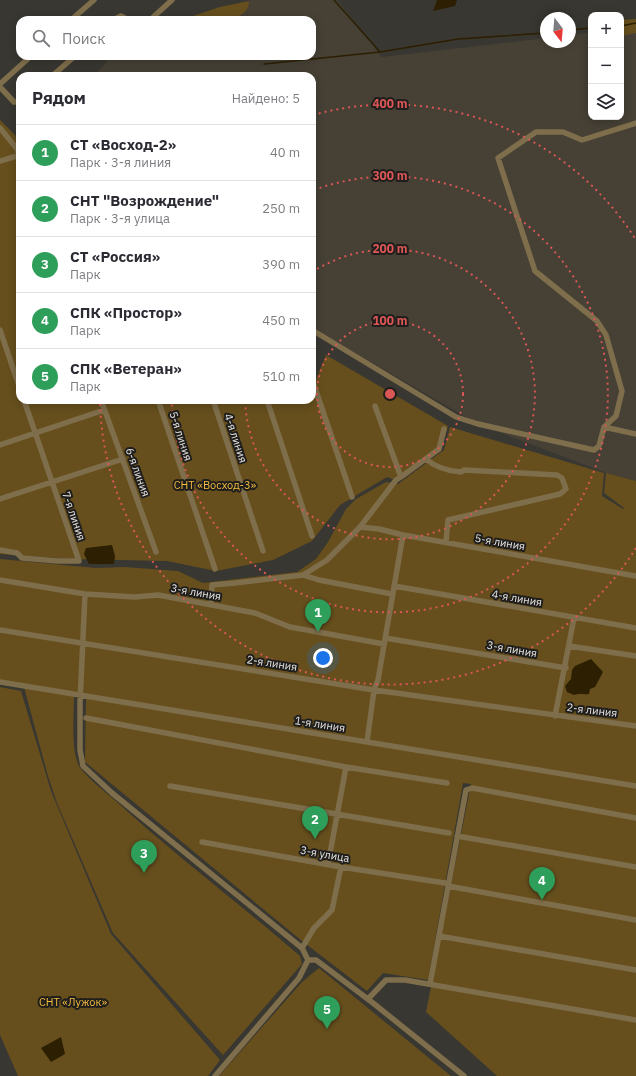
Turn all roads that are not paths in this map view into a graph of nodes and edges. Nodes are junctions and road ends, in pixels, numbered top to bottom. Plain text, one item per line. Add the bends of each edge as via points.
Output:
1 (94, 0) edge
2 (172, 0) edge
3 (76, 16) edge
4 (154, 16) edge
5 (26, 60) edge
6 (70, 60) edge
7 (57, 72) edge
8 (0, 85) edge
9 (16, 102) edge
10 (636, 123) edge
11 (0, 128) edge
12 (16, 150) edge
13 (16, 157) edge
14 (0, 160) edge
15 (0, 330) edge
16 (316, 332) edge
17 (16, 378) edge
18 (316, 392) edge
19 (25, 404) edge
20 (102, 404) edge
21 (159, 404) edge
22 (214, 404) edge
23 (267, 404) edge
24 (375, 406) dead end
25 (104, 410) junction
26 (604, 427) junction
27 (444, 429) dead end
28 (35, 434) junction
29 (636, 434) edge
30 (0, 445) edge
31 (123, 459) junction
32 (426, 460) junction
33 (399, 478) junction
34 (51, 482) junction
35 (352, 497) dead end
36 (0, 499) edge
37 (360, 527) junction
38 (403, 535) junction
39 (312, 536) dead end
40 (446, 542) junction
41 (0, 550) edge
42 (156, 552) dead end
43 (263, 552) dead end
44 (215, 569) dead end
45 (303, 575) junction
46 (636, 576) edge
47 (0, 580) edge
48 (394, 586) junction
49 (85, 594) junction
50 (392, 594) junction
51 (211, 605) junction
52 (574, 618) junction
53 (636, 628) edge
54 (0, 630) edge
55 (385, 641) junction
56 (82, 642) junction
57 (570, 646) junction
58 (636, 656) edge
59 (566, 668) junction
60 (0, 682) edge
61 (374, 690) junction
62 (81, 694) junction
63 (555, 716) junction
64 (86, 718) dead end
65 (636, 726) edge
66 (367, 742) junction
67 (346, 767) junction
68 (447, 783) dead end
69 (170, 786) dead end
70 (636, 786) edge
71 (337, 815) junction
72 (636, 818) edge
73 (449, 833) dead end
74 (457, 836) junction
75 (202, 842) dead end
76 (328, 864) junction
77 (341, 867) junction
78 (636, 867) edge
79 (446, 884) junction
80 (636, 920) edge
81 (439, 936) junction
82 (302, 948) junction
83 (308, 960) junction
84 (636, 970) edge
85 (430, 984) junction
86 (368, 999) junction
87 (636, 1020) edge
88 (215, 1076) edge
89 (464, 1076) edge

1 - 3 street
2 - 4 street
5 - 8 street
6 - 7 street
8 - 9 street
10 - 26 street via 582,140 563,132 536,132 498,158 535,271 597,321 606,335 622,392 616,416
11 - 12 street
13 - 14 street
15 - 17 street
16 - 26 street via 456,417 594,450 599,446
18 - 35 street
19 - 28 street, 7-я линия
20 - 25 street, 6-я линия
21 - 44 street, 5-я линия
22 - 43 street, 4-я линия
23 - 39 street
24 - 33 street
25 - 28 street
25 - 31 street, 6-я линия
26 - 29 street
27 - 32 street via 439,449
28 - 30 street
28 - 34 street, 7-я линия
31 - 34 street
31 - 42 street, 6-я линия
32 - 33 street
32 - 40 street via 439,468 455,472 464,470 558,475 565,483 566,489 560,494 448,520
33 - 37 street
34 - 36 street
34 - 41 street, 7-я линия via 79,561 22,558 17,553
37 - 38 street, 5-я линия
37 - 45 street via 327,560
38 - 40 street, 5-я линия
38 - 48 street
40 - 46 street, 5-я линия
45 - 50 street
45 - 51 street via 235,584 212,584
47 - 49 street, 3-я линия
48 - 50 street
48 - 52 street, 4-я линия
49 - 51 street, 3-я линия via 135,597 158,595
49 - 56 street
50 - 55 street
51 - 55 street, 3-я линия via 255,613 290,627
52 - 53 street, 4-я линия
52 - 57 street
54 - 56 street, 2-я линия
55 - 59 street, 3-я линия
55 - 61 street
56 - 61 street, 2-я линия
56 - 62 street
57 - 58 street
57 - 59 street
59 - 63 street
60 - 62 street, 1-я линия
61 - 63 street, 2-я линия
61 - 66 street
62 - 66 street, 1-я линия
62 - 82 street via 80,750 83,766
63 - 65 street, 2-я линия
64 - 67 street
66 - 70 street, 1-я линия
67 - 68 street
67 - 71 street
69 - 71 street
71 - 73 street
71 - 76 street
72 - 74 street via 472,788 466,790
74 - 78 street
74 - 79 street
75 - 76 street, 3-я улица
76 - 77 street, 3-я улица
77 - 79 street, 3-я улица
77 - 82 street via 332,910 314,928
79 - 80 street, 3-я улица
79 - 81 street
81 - 84 street
81 - 85 street
82 - 83 street
83 - 86 street via 316,960
83 - 88 street via 299,978
85 - 86 street via 386,980
85 - 87 street
86 - 89 street

